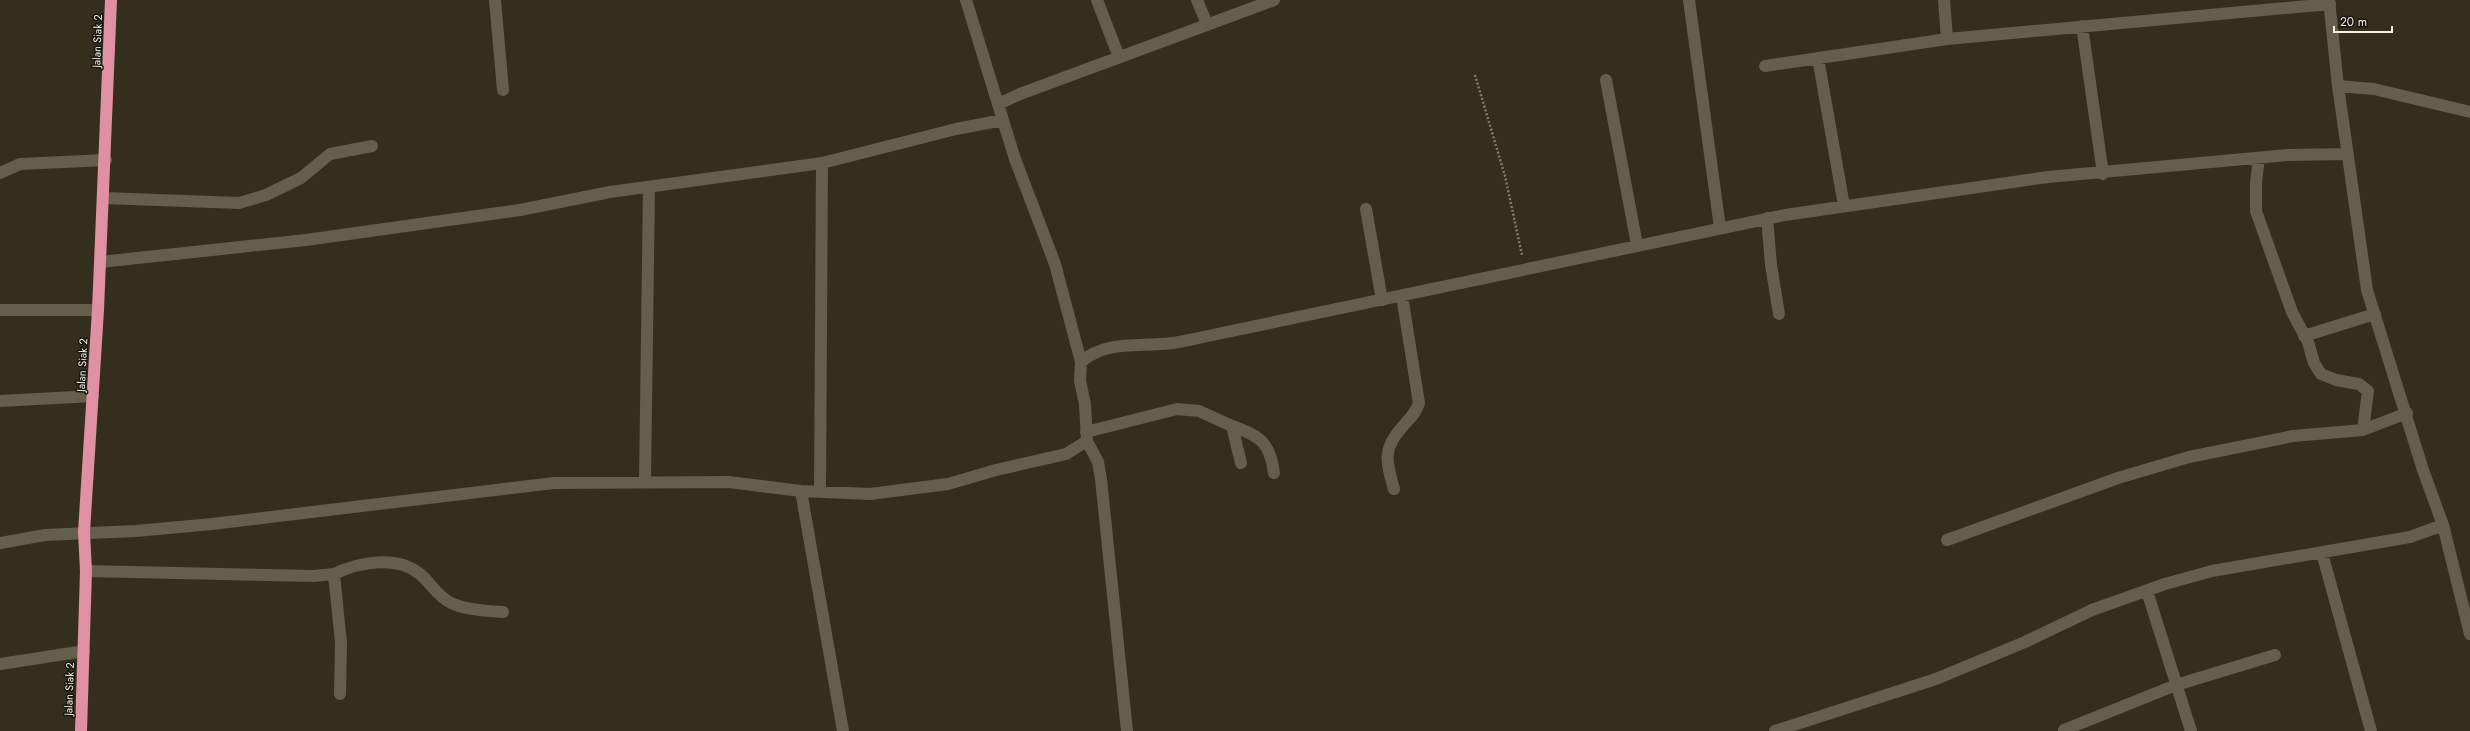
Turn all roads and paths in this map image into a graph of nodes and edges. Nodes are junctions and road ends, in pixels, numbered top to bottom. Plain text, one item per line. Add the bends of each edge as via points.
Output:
1 (112, 0) edge
2 (495, 0) edge
3 (966, 0) edge
4 (1097, 0) edge
5 (1198, 0) edge
6 (1274, 0) edge
7 (1689, 0) edge
8 (1944, 0) edge
9 (2329, 2) edge
10 (1207, 24) junction
11 (2082, 26) junction
12 (1948, 38) junction
13 (1119, 57) junction
14 (1818, 58) junction
15 (1765, 66) dead end
16 (1475, 75) dead end
17 (1606, 80) dead end
18 (2338, 86) junction
19 (503, 90) dead end
20 (998, 104) junction
21 (2470, 112) edge
22 (1003, 120) junction
23 (372, 146) dead end
24 (2347, 154) junction
25 (2259, 158) junction
26 (106, 160) junction
27 (822, 163) junction
28 (0, 173) edge
29 (2103, 174) junction
30 (649, 187) junction
31 (103, 198) junction
32 (1844, 206) junction
33 (1366, 209) dead end
34 (1767, 218) junction
35 (1720, 228) junction
36 (1637, 245) junction
37 (100, 262) junction
38 (1525, 269) junction
39 (1402, 296) junction
40 (1382, 300) junction
41 (0, 310) edge
42 (98, 310) junction
43 (1779, 314) dead end
44 (2375, 314) junction
45 (2304, 336) junction
46 (1081, 362) junction
47 (93, 396) junction
48 (0, 401) edge
49 (2407, 413) junction
50 (1232, 426) junction
51 (2364, 430) junction
52 (1087, 436) junction
53 (1241, 463) dead end
54 (1274, 473) dead end
55 (645, 481) junction
56 (1394, 489) dead end
57 (801, 490) junction
58 (820, 491) junction
59 (2443, 525) junction
60 (84, 532) junction
61 (1947, 540) dead end
62 (0, 543) edge
63 (2322, 553) junction
64 (86, 571) junction
65 (334, 574) junction
66 (2146, 591) junction
67 (503, 612) dead end
68 (2470, 634) edge
69 (84, 650) junction
70 (2275, 655) dead end
71 (0, 664) edge
72 (2176, 686) junction
73 (340, 694) dead end
74 (2064, 730) dead end
75 (81, 731) edge
76 (843, 731) edge
77 (1127, 731) edge
78 (1775, 731) edge
79 (2191, 731) edge
80 (2371, 731) edge

1 - 26 highway, Jalan Siak 2
2 - 19 street
3 - 20 street
4 - 13 street
5 - 10 street
6 - 10 street
7 - 35 street
8 - 12 street
9 - 11 street
9 - 18 street
10 - 13 street
11 - 12 street
11 - 29 street
12 - 14 street
13 - 20 street
14 - 15 street
14 - 32 street
16 - 38 path via 1505,176
17 - 36 street
18 - 21 street via 2374,89
18 - 24 street
20 - 22 street
22 - 27 street via 956,129
22 - 46 street via 1055,264
23 - 31 street via 330,154 301,178 266,195 239,203
24 - 25 street
24 - 44 street via 2368,290
25 - 29 street
25 - 45 street via 2256,210 2292,312
26 - 28 street via 20,164
26 - 31 highway, Jalan Siak 2
27 - 30 street
27 - 58 street
29 - 32 street via 2048,177
30 - 37 street via 520,210 306,240
30 - 55 street
31 - 37 highway, Jalan Siak 2
32 - 34 street
33 - 40 street
34 - 35 street
34 - 43 street
35 - 36 street
36 - 38 street
37 - 42 highway, Jalan Siak 2
38 - 39 street
39 - 40 street
39 - 56 street via 1419,403 1416,413 1389,443 1386,460
40 - 46 street via 1203,337 1161,344 1108,348 1097,351
41 - 42 street
42 - 47 highway, Jalan Siak 2
44 - 45 street
44 - 49 street
45 - 51 street via 2321,374 2359,384 2368,391
46 - 52 street via 1080,381 1085,404
47 - 48 street
47 - 60 highway, Jalan Siak 2
49 - 51 street
49 - 59 street via 2423,470
50 - 52 street via 1199,411 1177,409
50 - 53 street
50 - 54 street via 1257,437 1266,445 1271,454
51 - 61 street via 2293,436 2188,457 2118,478
52 - 58 street via 1066,454 948,484 870,494
52 - 77 street via 1098,462 1101,479
55 - 57 street via 729,482
55 - 60 street via 554,484 136,531
57 - 58 street
57 - 76 street
59 - 63 street via 2410,537
59 - 68 street
60 - 62 street
60 - 64 highway, Jalan Siak 2
63 - 66 street via 2212,571
63 - 80 street
64 - 65 street via 314,576
64 - 69 highway, Jalan Siak 2
65 - 67 street via 359,564 384,563 407,567 420,574 433,590 452,603 485,611
65 - 73 street via 341,643
66 - 72 street
66 - 78 street via 2092,610 2025,642 1936,679
69 - 71 street
69 - 75 highway, Jalan Siak 2
70 - 72 street
72 - 74 street
72 - 79 street

